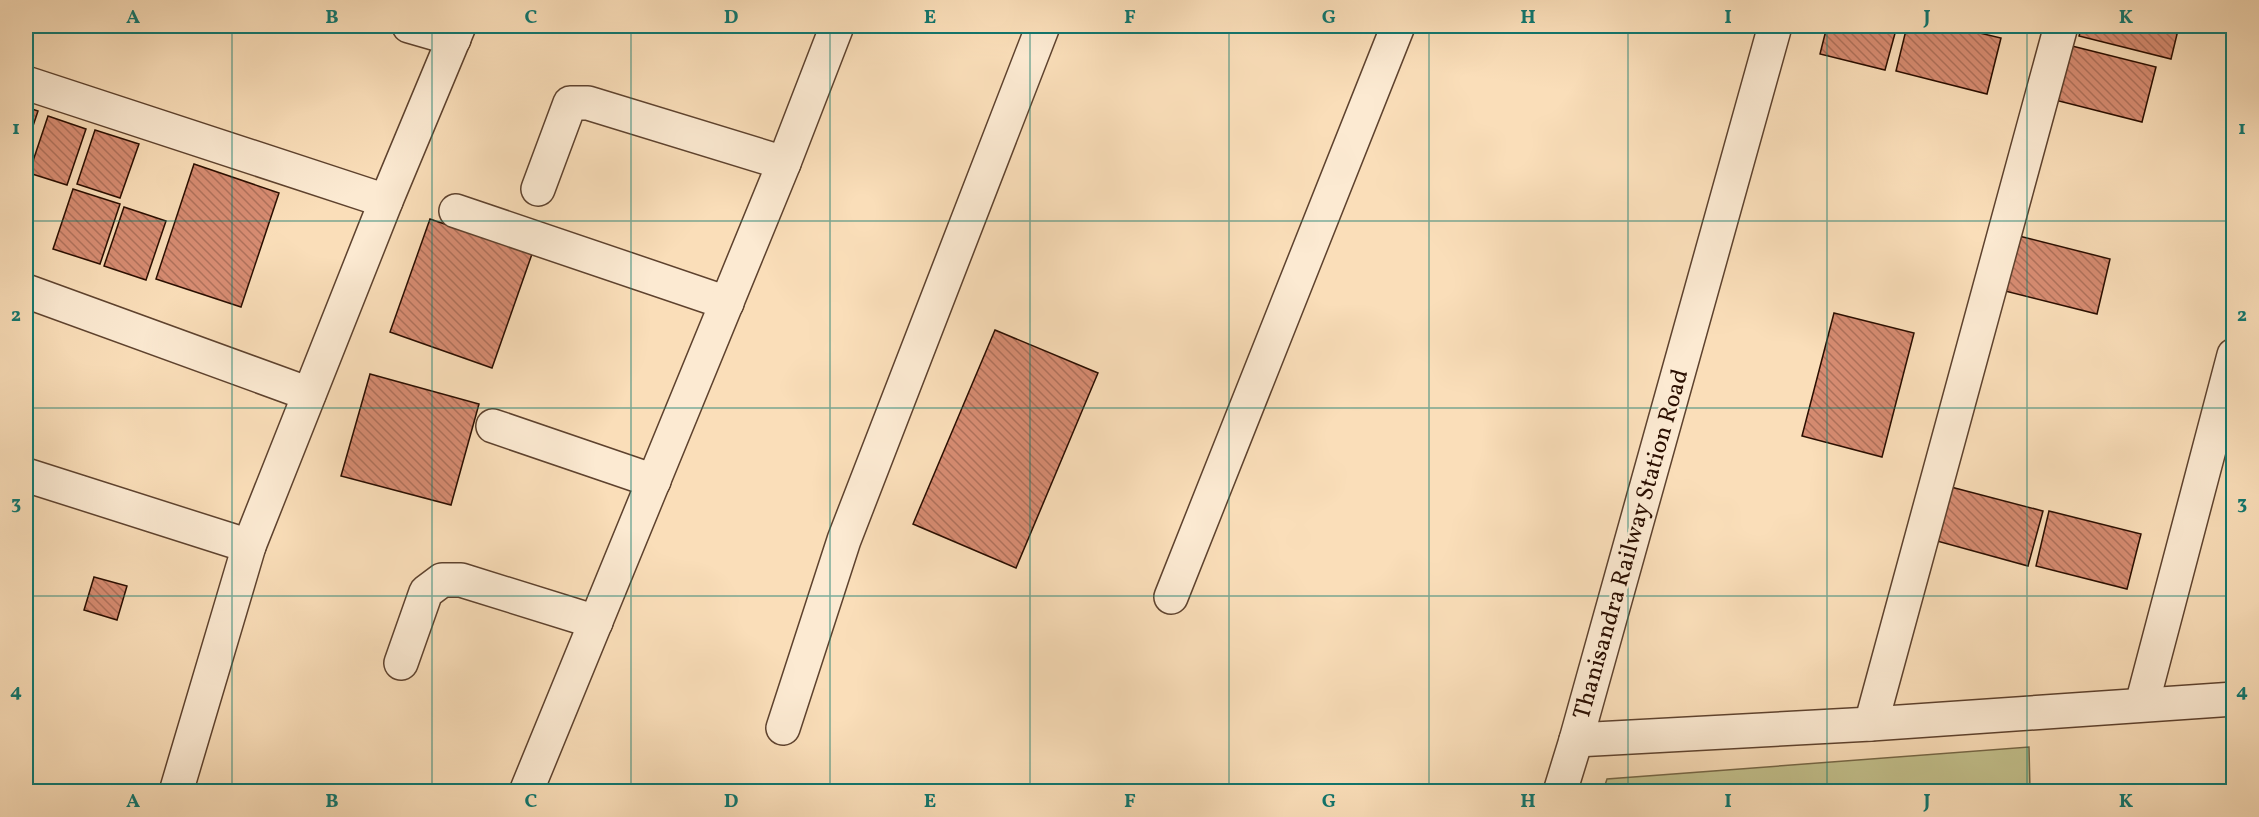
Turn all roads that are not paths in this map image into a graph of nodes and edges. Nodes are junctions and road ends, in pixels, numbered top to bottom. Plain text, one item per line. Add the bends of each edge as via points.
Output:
1 (409, 26) edge
2 (837, 26) edge
3 (1042, 26) edge
4 (1398, 26) edge
5 (1775, 26) edge
6 (2061, 26) edge
7 (457, 32) edge
8 (26, 83) edge
9 (784, 163) junction
10 (538, 189) dead end
11 (386, 201) junction
12 (456, 211) dead end
13 (26, 291) edge
14 (727, 303) junction
15 (2234, 354) edge
16 (309, 394) junction
17 (493, 426) dead end
18 (26, 475) edge
19 (654, 481) junction
20 (249, 546) junction
21 (1171, 597) dead end
22 (596, 622) junction
23 (401, 663) dead end
24 (2234, 699) edge
25 (2142, 704) junction
26 (1871, 724) junction
27 (783, 728) dead end
28 (1575, 740) junction
29 (176, 792) edge
30 (526, 792) edge
31 (1560, 792) edge

1 - 7 street
2 - 9 street
3 - 27 street via 844,540
4 - 21 street
5 - 28 street, Thanisandra Railway Station Road
6 - 26 street
7 - 11 street
8 - 11 street
9 - 10 street via 588,103 570,103
9 - 14 street
11 - 16 street
12 - 14 street
13 - 16 street
14 - 19 street
15 - 25 street
16 - 20 street
17 - 19 street
18 - 20 street
19 - 22 street
20 - 29 street
22 - 23 street via 461,580 442,580 426,592
22 - 30 street
24 - 25 street, Thanisandra Railway Station Road
25 - 26 street, Thanisandra Railway Station Road
26 - 28 street, Thanisandra Railway Station Road
28 - 31 street

